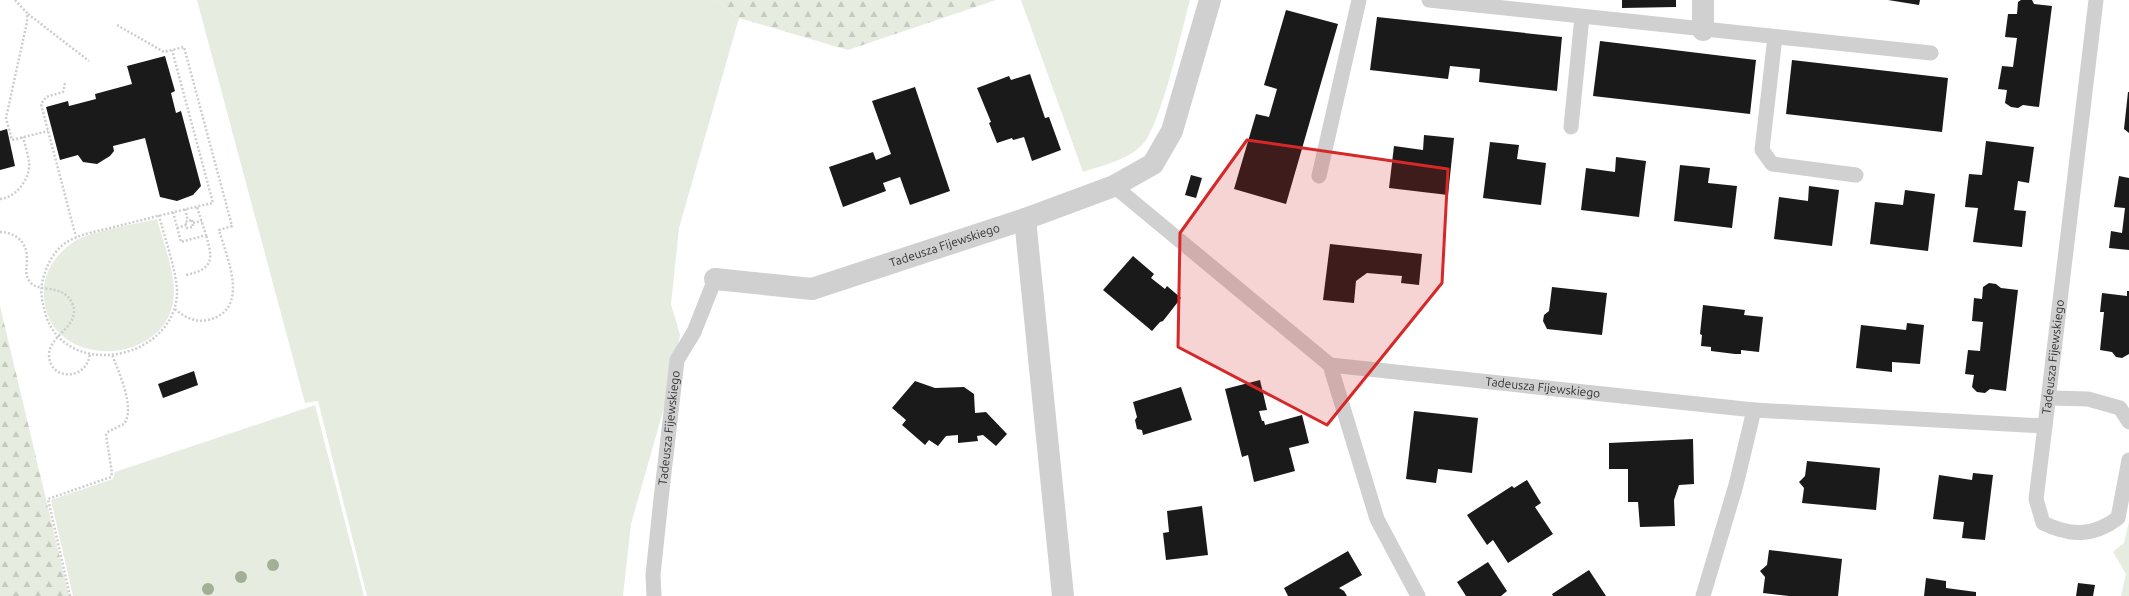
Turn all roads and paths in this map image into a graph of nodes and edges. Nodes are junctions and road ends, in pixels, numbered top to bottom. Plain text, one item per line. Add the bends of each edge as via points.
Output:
1 (15, 0) edge
2 (1210, 0) edge
3 (1359, 0) edge
4 (1429, 0) edge
5 (1703, 0) edge
6 (2096, 0) edge
7 (27, 13) junction
8 (1582, 17) junction
9 (117, 25) dead end
10 (1703, 30) junction
11 (1776, 37) junction
12 (172, 50) junction
13 (1931, 53) dead end
14 (89, 61) dead end
15 (65, 83) dead end
16 (1571, 127) dead end
17 (48, 131) junction
18 (23, 137) junction
19 (1856, 175) dead end
20 (1319, 176) dead end
21 (1114, 186) junction
22 (0, 199) edge
23 (197, 207) junction
24 (185, 209) junction
25 (173, 212) junction
26 (159, 215) junction
27 (1025, 219) junction
28 (188, 221) junction
29 (202, 221) junction
30 (193, 223) junction
31 (186, 225) junction
32 (177, 228) junction
33 (0, 232) edge
34 (206, 235) junction
35 (76, 237) junction
36 (186, 275) dead end
37 (715, 279) joint
38 (42, 287) junction
39 (174, 307) junction
40 (59, 336) junction
41 (90, 354) junction
42 (112, 354) junction
43 (1330, 365) junction
44 (2050, 398) junction
45 (1754, 410) junction
46 (2129, 422) edge
47 (2045, 426) junction
48 (2129, 460) edge
49 (70, 596) edge
50 (654, 596) edge
51 (1063, 596) edge
52 (1418, 596) edge
53 (1703, 596) edge

1 - 7 path
2 - 21 street, Tadeusza Fijewskiego via 1172,131 1153,164
3 - 20 lane
4 - 8 lane
5 - 10 street
6 - 44 lane, Tadeusza Fijewskiego
7 - 14 path
7 - 18 path via 6,118 12,140
8 - 10 lane
8 - 16 lane
9 - 12 path via 164,52
10 - 11 lane
11 - 13 lane
11 - 19 lane via 1762,150 1772,164
12 - 23 path via 213,203
12 - 39 path via 184,46 232,226 219,230 234,288 229,306 221,315 214,318 193,320
15 - 17 path via 63,92 46,97 41,104
17 - 18 path
17 - 35 path
18 - 22 path via 29,163 26,179 19,189
21 - 27 street, Tadeusza Fijewskiego
21 - 43 lane
23 - 24 path
23 - 29 path
24 - 25 path
24 - 28 path
25 - 26 path
25 - 32 path
26 - 35 path
26 - 39 path via 176,282
27 - 37 street, Tadeusza Fijewskiego via 812,289
27 - 51 street
28 - 30 path via 192,220
28 - 31 path via 185,222
29 - 30 path
29 - 34 path
30 - 31 path via 194,227 187,228
31 - 32 path
32 - 34 path via 181,242
33 - 38 path via 14,234 22,241 27,258 25,267 28,279 33,285
34 - 36 path via 211,252 210,262 202,270
35 - 38 path via 53,255
37 - 50 lane, Tadeusza Fijewskiego via 694,332 677,360 661,499
38 - 40 path via 43,306 48,320
38 - 40 path via 63,293 73,305 71,320
39 - 42 path via 163,330 154,339 131,350
40 - 41 path via 73,348
40 - 41 path via 51,345 49,355 52,366 62,374 79,373 88,364
41 - 42 path
42 - 49 path via 126,393 129,411 124,424 106,435 111,477 48,499
43 - 45 lane, Tadeusza Fijewskiego
43 - 52 lane via 1376,518
44 - 46 lane via 2088,399 2120,408
44 - 47 lane, Tadeusza Fijewskiego
45 - 47 lane, Tadeusza Fijewskiego
45 - 53 lane via 1736,485
47 - 48 lane via 2036,499 2043,523 2057,530 2084,533 2106,527 2118,518

